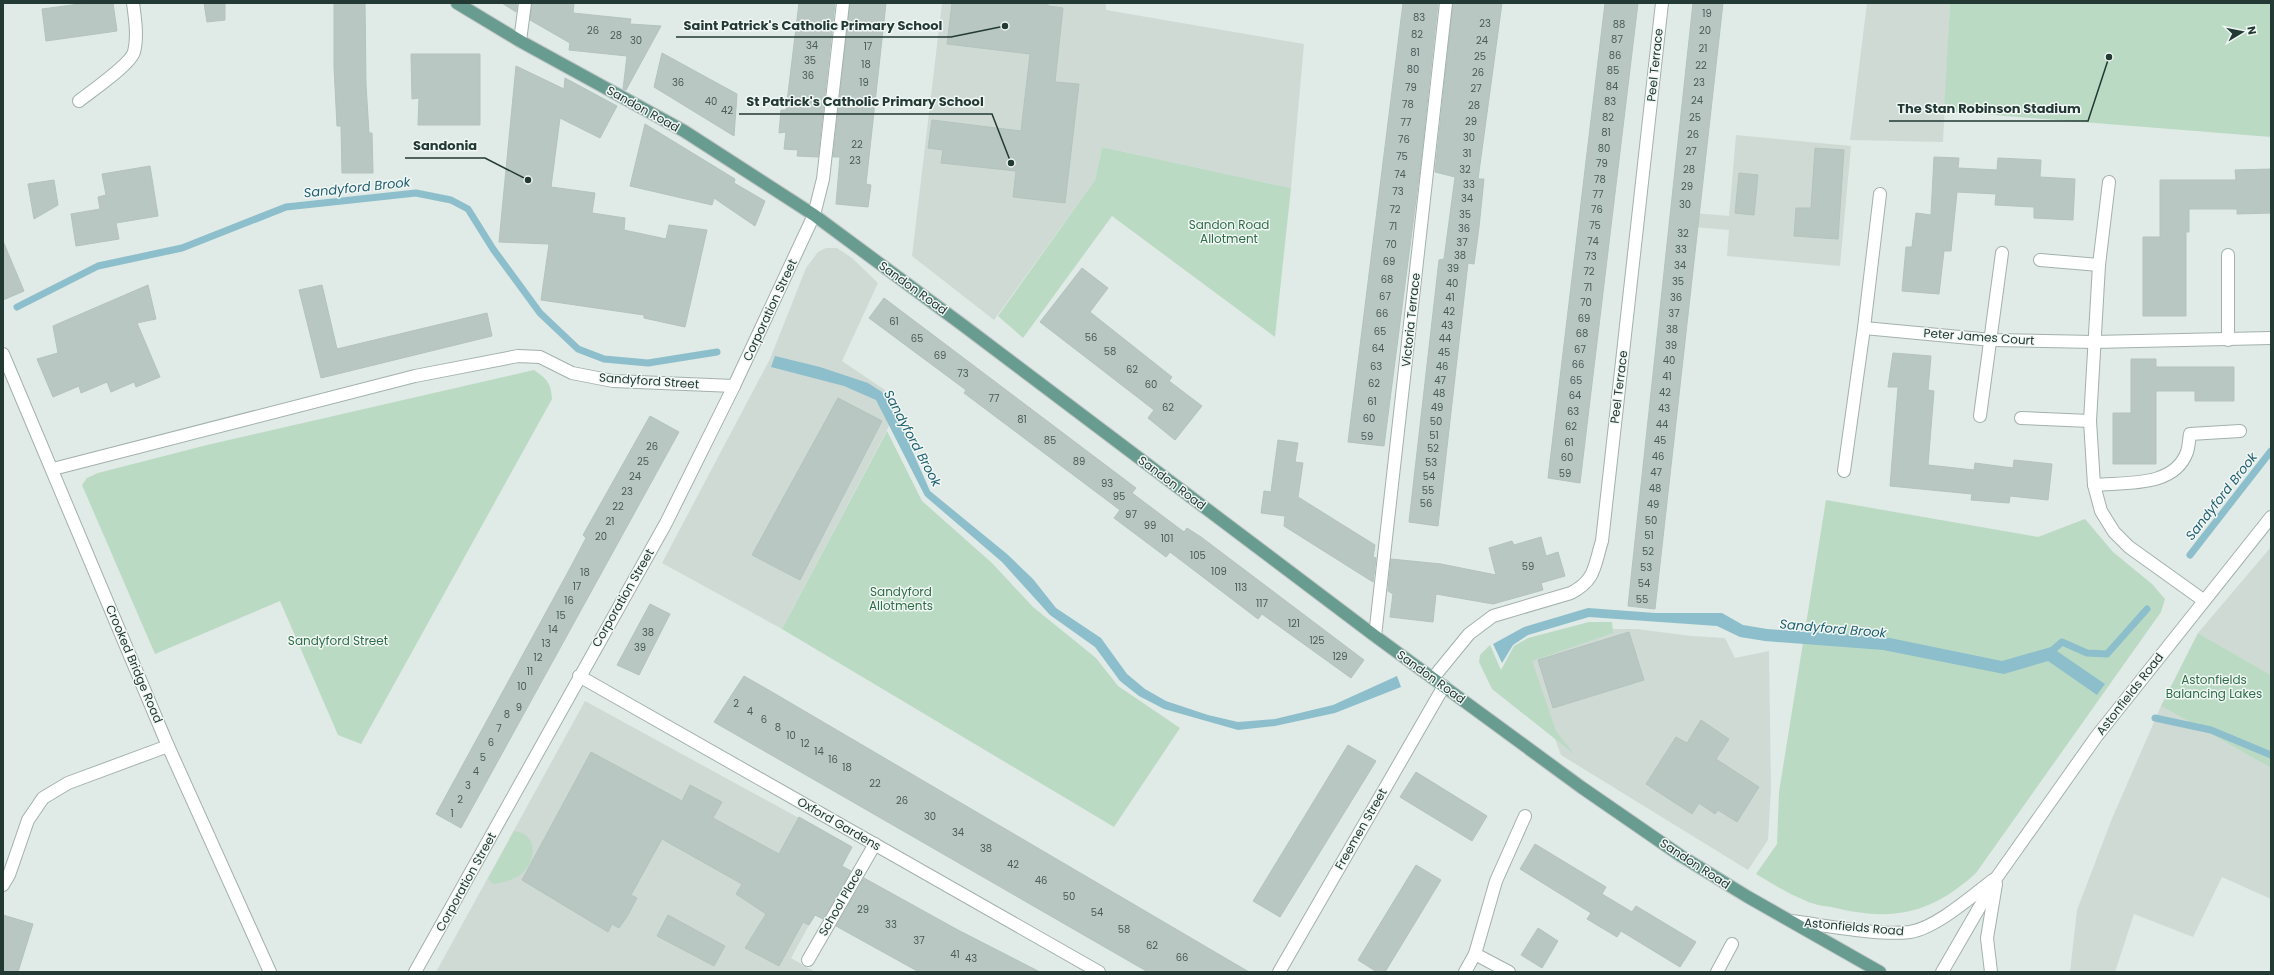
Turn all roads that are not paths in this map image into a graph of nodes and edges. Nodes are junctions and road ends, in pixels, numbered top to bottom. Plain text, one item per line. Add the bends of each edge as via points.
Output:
1 (133, 3) edge
2 (457, 3) edge
3 (526, 3) edge
4 (843, 3) edge
5 (1446, 3) edge
6 (1662, 3) edge
7 (520, 41) junction
8 (79, 102) dead end
9 (2109, 182) dead end
10 (1880, 194) dead end
11 (814, 215) junction
12 (2002, 253) dead end
13 (2228, 255) dead end
14 (2040, 260) dead end
15 (2099, 265) junction
16 (1864, 328) junction
17 (2271, 339) edge
18 (1992, 340) junction
19 (2228, 340) junction
20 (2094, 342) junction
21 (3, 354) edge
22 (734, 386) junction
23 (1980, 416) dead end
24 (2021, 418) dead end
25 (2090, 421) junction
26 (2240, 432) dead end
27 (53, 469) junction
28 (1844, 471) dead end
29 (2094, 485) junction
30 (2271, 517) edge
31 (2203, 600) junction
32 (1376, 636) junction
33 (579, 676) junction
34 (1432, 678) junction
35 (1444, 686) junction
36 (168, 746) junction
37 (1525, 816) dead end
38 (875, 844) junction
39 (1997, 877) junction
40 (3, 885) edge
41 (1791, 921) junction
42 (1732, 944) dead end
43 (1476, 954) junction
44 (808, 960) dead end
45 (270, 972) edge
46 (415, 972) edge
47 (1099, 972) edge
48 (1279, 972) edge
49 (1465, 972) edge
50 (1509, 972) edge
51 (1717, 972) edge
52 (1880, 972) edge
53 (1942, 972) edge
54 (1991, 972) edge

1 - 8 street via 136,38 133,54 122,67
2 - 7 main road, Sandon Road
3 - 7 street
4 - 11 street, Corporation Street via 823,179
5 - 32 street, Victoria Terrace
6 - 34 street, Peel Terrace via 1602,541 1591,578 1571,593 1494,616 1469,634
7 - 11 main road, Sandon Road via 684,131
9 - 15 street
10 - 16 street
11 - 22 street, Corporation Street
11 - 32 main road, Sandon Road
12 - 18 street
13 - 19 street
14 - 15 street
15 - 20 street
16 - 18 street, Peter James Court
16 - 28 street
17 - 19 street, Peter James Court
18 - 20 street, Peter James Court
18 - 23 street
19 - 20 street, Peter James Court
20 - 25 street
21 - 27 street, Crooked Bridge Road
22 - 27 street, Sandyford Street via 613,381 572,373 540,357 518,356 415,376
22 - 33 street, Corporation Street via 666,523
24 - 25 street
25 - 29 street
26 - 29 street via 2190,434 2187,452 2180,464 2168,475 2157,480
27 - 36 street, Crooked Bridge Road
29 - 31 street via 2101,511 2114,532 2129,548
30 - 31 street, Astonfields Road
31 - 39 street, Astonfields Road via 2096,737
32 - 34 main road, Sandon Road
33 - 38 street, Oxford Gardens
33 - 46 street, Corporation Street
34 - 35 main road, Sandon Road
35 - 41 main road, Sandon Road via 1581,787 1681,856
35 - 48 street, Freemen Street
36 - 40 street via 68,783 43,798 28,820 10,875
36 - 45 street, Crooked Bridge Road
37 - 43 street via 1496,881
38 - 44 street, School Place
38 - 47 street, Oxford Gardens
39 - 41 street, Astonfields Road via 1942,919 1911,932 1871,931
39 - 53 street, Astonfields Road
39 - 54 street, Astonfields Road via 1987,938
41 - 52 main road, Sandon Road
42 - 51 street
43 - 49 street
43 - 50 street

